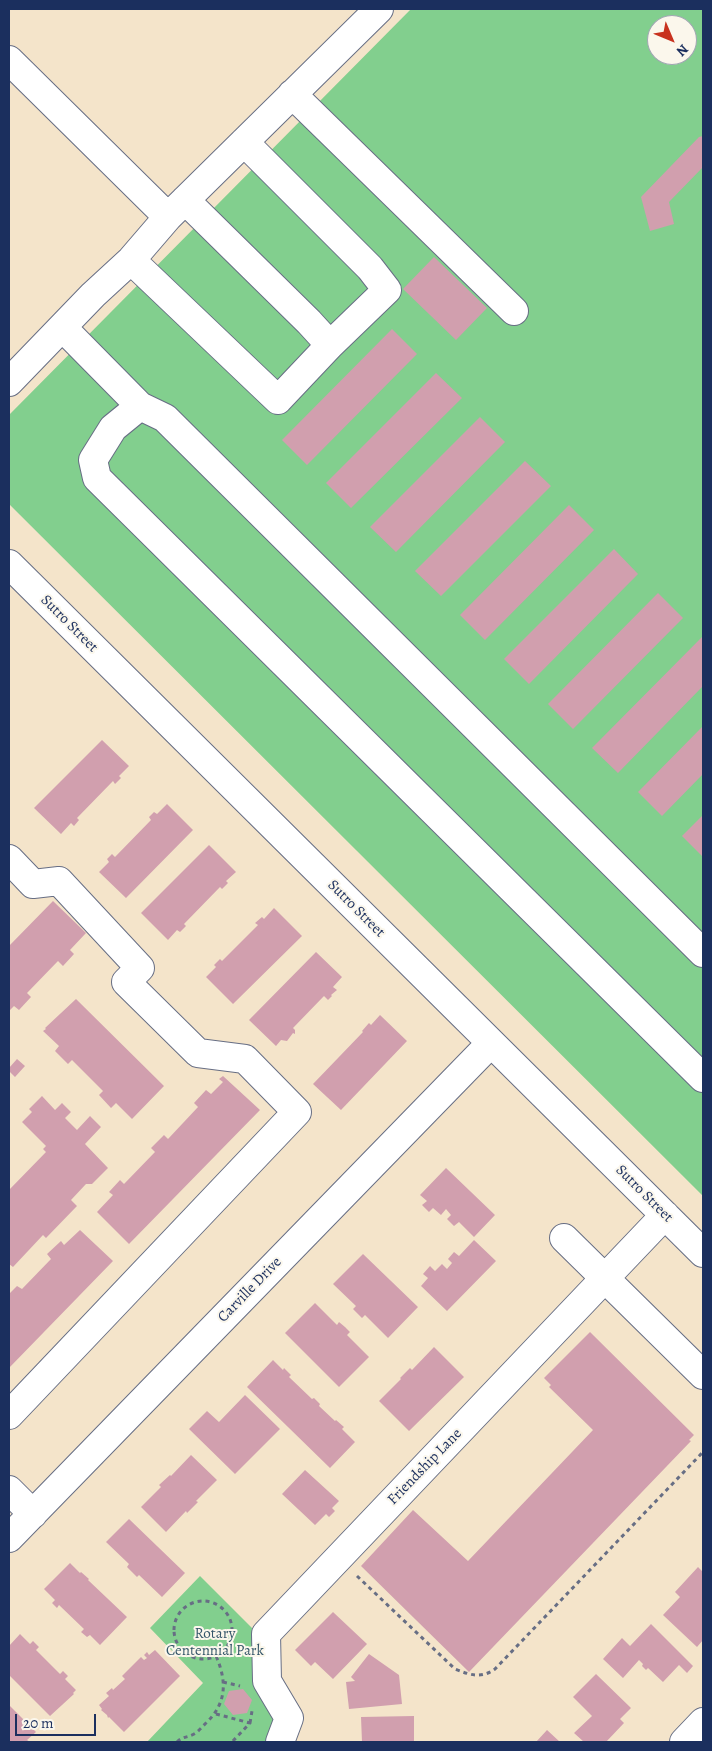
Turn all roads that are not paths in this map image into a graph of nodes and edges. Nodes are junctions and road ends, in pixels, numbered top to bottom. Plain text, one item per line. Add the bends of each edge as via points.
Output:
1 (379, 9) edge
2 (9, 60) edge
3 (292, 94) junction
4 (244, 142) junction
5 (176, 209) junction
6 (131, 260) junction
7 (514, 311) dead end
8 (63, 328) junction
9 (330, 345) junction
10 (9, 382) edge
11 (140, 406) junction
12 (9, 564) edge
13 (9, 859) edge
14 (703, 953) edge
15 (491, 1043) junction
16 (703, 1078) edge
17 (665, 1216) junction
18 (564, 1238) dead end
19 (703, 1254) edge
20 (604, 1279) junction
21 (703, 1375) edge
22 (9, 1415) edge
23 (9, 1490) edge
24 (32, 1514) junction
25 (9, 1538) edge
26 (703, 1722) edge
27 (280, 1742) edge
28 (684, 1742) edge

1 - 3 street
2 - 5 street
3 - 4 street
3 - 7 street
4 - 5 street
4 - 9 street via 370,268 387,290
5 - 6 street
5 - 9 street via 310,322
6 - 8 street
6 - 9 street via 278,400
8 - 10 street
8 - 11 street
11 - 14 street via 165,418
11 - 16 street via 113,428 93,460 97,478
12 - 15 street, Sutro Street
13 - 22 street via 33,884 59,881 140,968 126,982 198,1053 245,1059 297,1112
15 - 17 street, Sutro Street
15 - 24 street, Carville Drive
17 - 19 street, Sutro Street
17 - 20 street, Friendship Lane
18 - 20 street
20 - 21 street
20 - 27 street, Friendship Lane via 266,1634 267,1682 289,1718
23 - 24 street
24 - 25 street, Carville Drive
26 - 28 street

